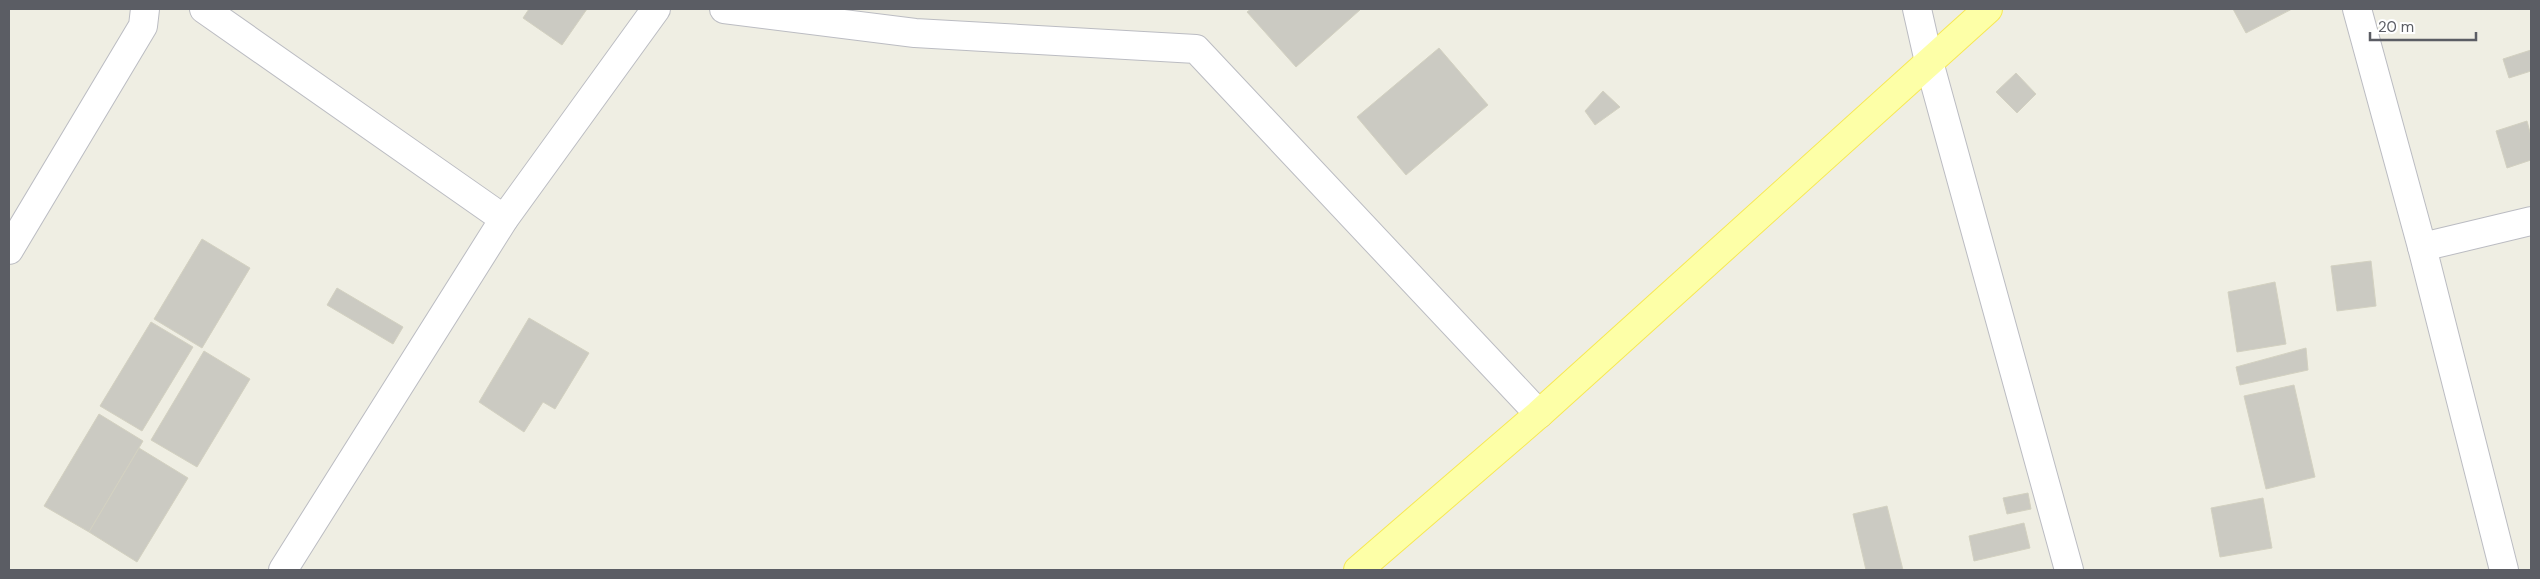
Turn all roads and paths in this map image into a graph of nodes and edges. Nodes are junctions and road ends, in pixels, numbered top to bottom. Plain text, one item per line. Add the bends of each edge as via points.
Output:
1 (145, 9) edge
2 (204, 9) edge
3 (656, 9) edge
4 (724, 9) edge
5 (1917, 9) edge
6 (1988, 9) edge
7 (2357, 9) edge
8 (1929, 62) junction
9 (504, 218) junction
10 (2531, 221) edge
11 (2422, 247) junction
12 (9, 250) edge
13 (1539, 414) junction
14 (283, 570) edge
15 (1358, 570) edge
16 (2068, 570) edge
17 (2504, 570) edge

1 - 12 street via 143,26
2 - 9 street
3 - 9 street
4 - 13 street via 915,33 1196,49
5 - 8 street
6 - 8 main road
7 - 11 street
8 - 13 main road
8 - 16 street
9 - 14 street
10 - 11 street
11 - 17 street
13 - 15 main road

